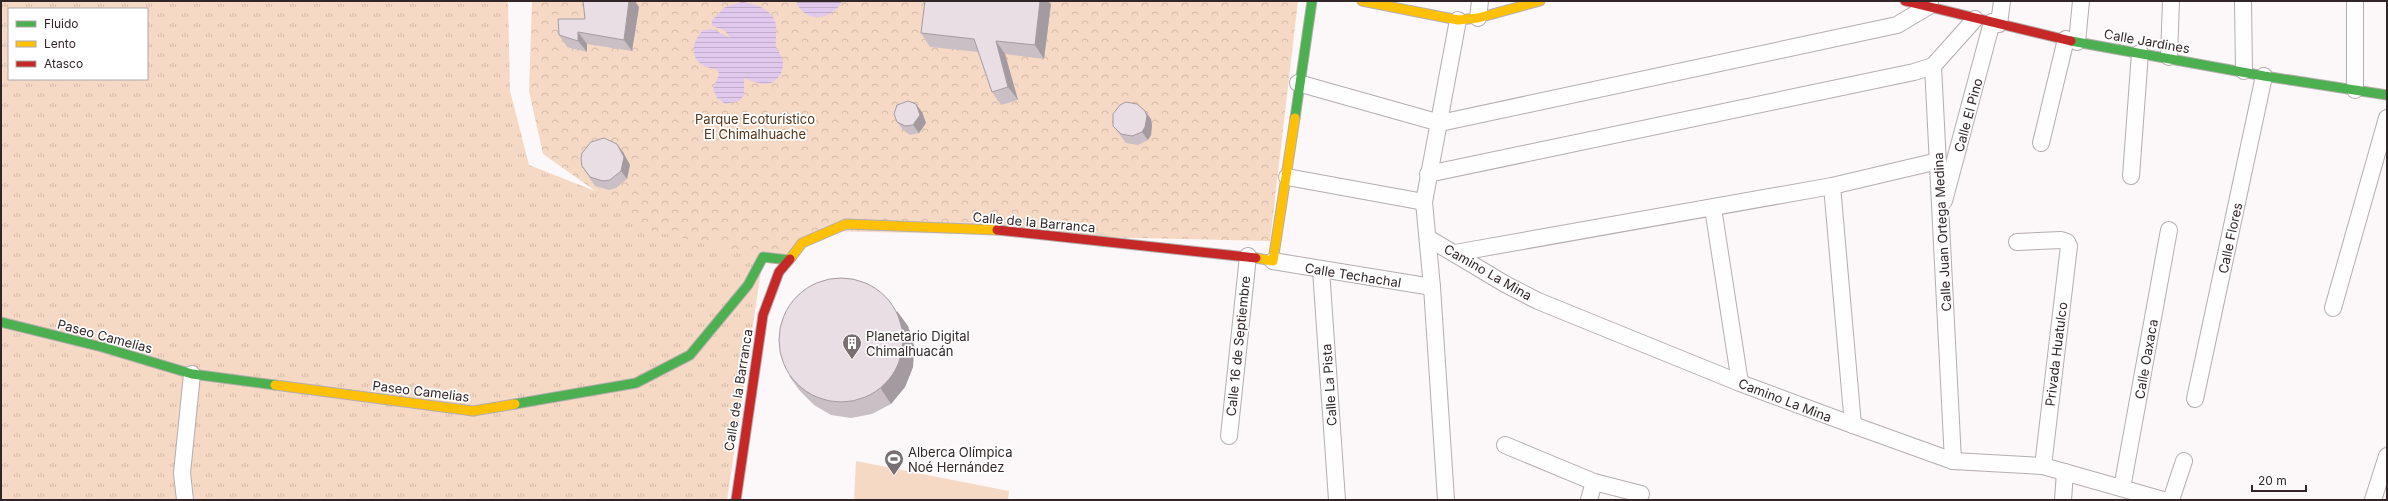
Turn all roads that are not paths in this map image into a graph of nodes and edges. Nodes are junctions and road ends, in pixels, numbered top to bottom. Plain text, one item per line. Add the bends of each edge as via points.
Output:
1 (1312, 1) edge
2 (1362, 1) edge
3 (1480, 1) edge
4 (1540, 1) edge
5 (1905, 1) edge
6 (2002, 1) edge
7 (2082, 1) edge
8 (2171, 1) edge
9 (2243, 1) edge
10 (2355, 1) edge
11 (1929, 4) edge
12 (1478, 18) junction
13 (1975, 19) junction
14 (1458, 20) junction
15 (1996, 23) junction
16 (2071, 40) junction
17 (2140, 53) junction
18 (2169, 57) junction
19 (1933, 66) junction
20 (2244, 71) junction
21 (2264, 76) junction
22 (1298, 83) junction
23 (2355, 90) junction
24 (2387, 95) edge
25 (2387, 118) edge
26 (1440, 123) junction
27 (2041, 143) dead end
28 (1938, 161) junction
29 (1428, 174) junction
30 (2131, 176) dead end
31 (1288, 177) junction
32 (1832, 186) junction
33 (1424, 202) junction
34 (1712, 208) junction
35 (1941, 208) junction
36 (2169, 230) dead end
37 (1428, 238) junction
38 (2017, 242) dead end
39 (1455, 253) junction
40 (1248, 256) junction
41 (789, 260) junction
42 (1273, 261) junction
43 (1321, 270) junction
44 (1432, 288) junction
45 (2332, 308) dead end
46 (1, 322) edge
47 (192, 374) junction
48 (1740, 383) junction
49 (2195, 399) dead end
50 (1853, 425) junction
51 (1229, 436) dead end
52 (1505, 445) dead end
53 (2387, 456) edge
54 (1953, 461) junction
55 (2184, 461) dead end
56 (2043, 466) junction
57 (2065, 472) junction
58 (1594, 482) junction
59 (2122, 488) junction
60 (1641, 494) dead end
61 (185, 500) edge
62 (736, 500) edge
63 (1337, 500) edge
64 (1446, 500) edge
65 (1589, 500) edge
66 (2063, 500) edge
67 (2163, 500) edge
68 (2171, 500) edge
69 (2373, 500) edge

1 - 22 main road
2 - 14 main road
3 - 12 street
4 - 12 main road
5 - 11 main road, Calle Jardines
6 - 15 street, Calle El Pino
7 - 16 street
8 - 18 street
9 - 20 street
10 - 23 street
11 - 13 main road, Calle Jardines
11 - 26 street via 1897,26
12 - 14 main road
13 - 15 main road, Calle Jardines
13 - 19 street
14 - 26 street
15 - 16 main road, Calle Jardines
15 - 35 street, Calle El Pino
16 - 17 main road, Calle Jardines
16 - 27 street
17 - 18 main road, Calle Jardines
17 - 30 street
18 - 20 main road, Calle Jardines
19 - 28 street, Calle Juan Ortega Medina
19 - 29 street
20 - 21 main road, Calle Jardines
21 - 23 main road, Calle Jardines
21 - 49 street, Calle Flores
22 - 26 street
22 - 31 main road
23 - 24 main road, Calle Jardines
25 - 45 street
26 - 29 street
28 - 32 street
28 - 35 street, Calle Juan Ortega Medina
29 - 33 street
31 - 33 street
31 - 42 main road
32 - 34 street
32 - 50 street
33 - 37 street
34 - 39 street
34 - 48 street
35 - 54 street, Calle Juan Ortega Medina
36 - 59 street, Calle Oaxaca
37 - 39 street, Camino La Mina
37 - 44 street
38 - 56 street, Privada Huatulco via 2056,239 2067,242 2069,252
39 - 48 street, Camino La Mina via 1504,284 1538,301
40 - 41 main road, Calle de la Barranca via 984,230 846,224 802,243
40 - 42 main road, Calle de la Barranca
40 - 51 street, Calle 16 de Septiembre
41 - 47 main road, Paseo Camelias via 762,257 748,285 690,355 636,383 473,411
41 - 62 main road, Calle de la Barranca via 779,272 763,315
42 - 43 street, Calle Techachal
43 - 44 street, Calle Techachal
43 - 63 street, Calle La Pista
44 - 64 street
46 - 47 main road, Paseo Camelias via 102,347
47 - 61 street via 182,472
48 - 50 street, Camino La Mina
50 - 54 street, Camino La Mina
52 - 58 street
53 - 69 street
54 - 56 street, Camino La Mina
55 - 68 street
56 - 57 street, Camino La Mina
57 - 59 street, Camino La Mina
57 - 66 street
58 - 60 street
58 - 65 street
59 - 67 street, Camino La Mina

